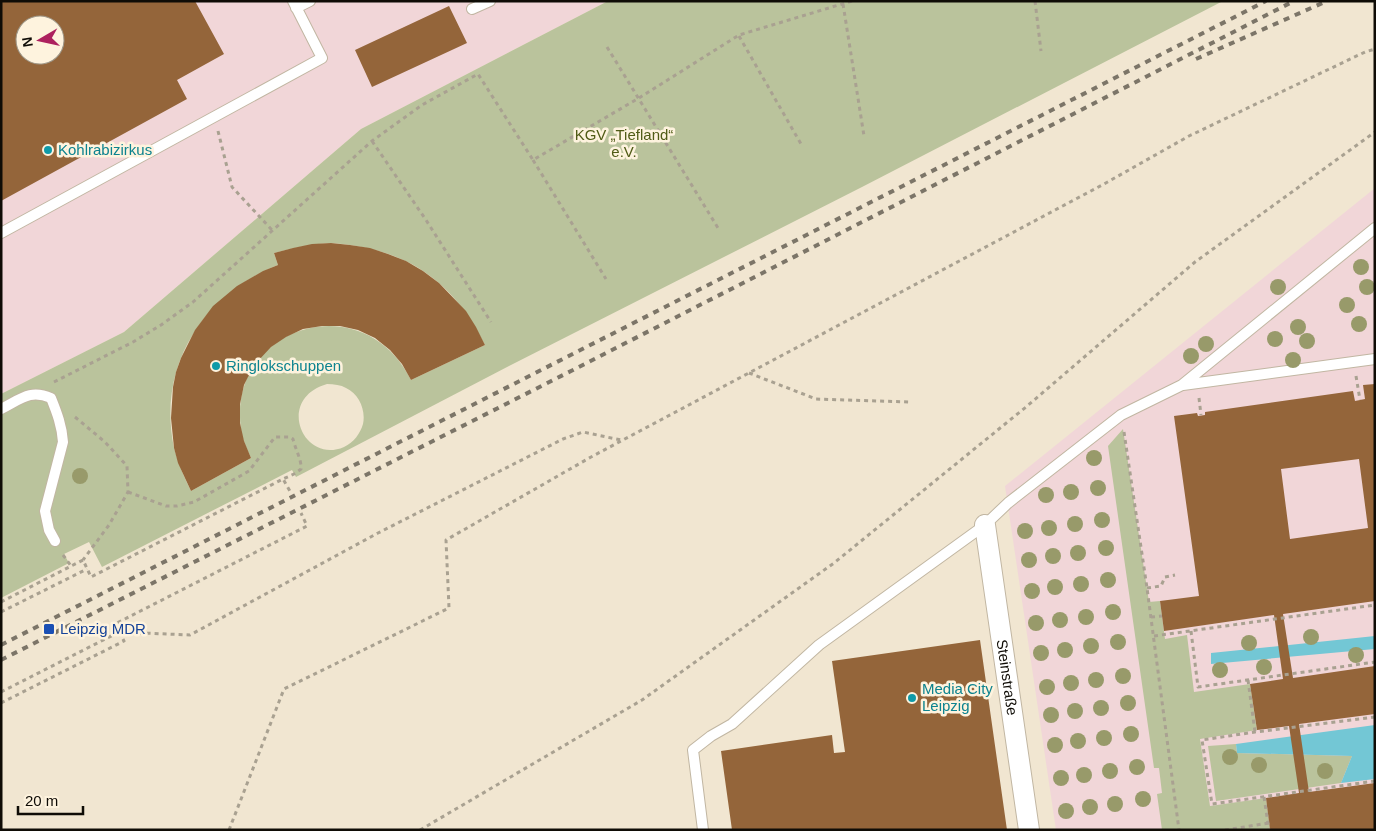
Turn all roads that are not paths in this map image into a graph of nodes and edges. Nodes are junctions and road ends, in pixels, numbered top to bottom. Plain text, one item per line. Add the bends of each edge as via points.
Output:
1 (310, 1) edge
2 (490, 1) edge
3 (294, 4) edge
4 (472, 9) dead end
5 (1375, 228) edge
6 (1, 233) edge
7 (1375, 359) edge
8 (1182, 385) junction
9 (1, 409) edge
10 (985, 525) junction
11 (55, 541) dead end
12 (703, 830) edge
13 (1028, 830) edge

1 - 3 lane
2 - 4 lane
3 - 6 lane via 322,58
5 - 8 lane
7 - 8 lane
8 - 10 lane via 1121,415 1008,503
9 - 11 lane via 32,393 51,398 59,416 63,442 45,511
10 - 12 lane via 820,644 732,724 693,750
10 - 13 street, Steinstraße

